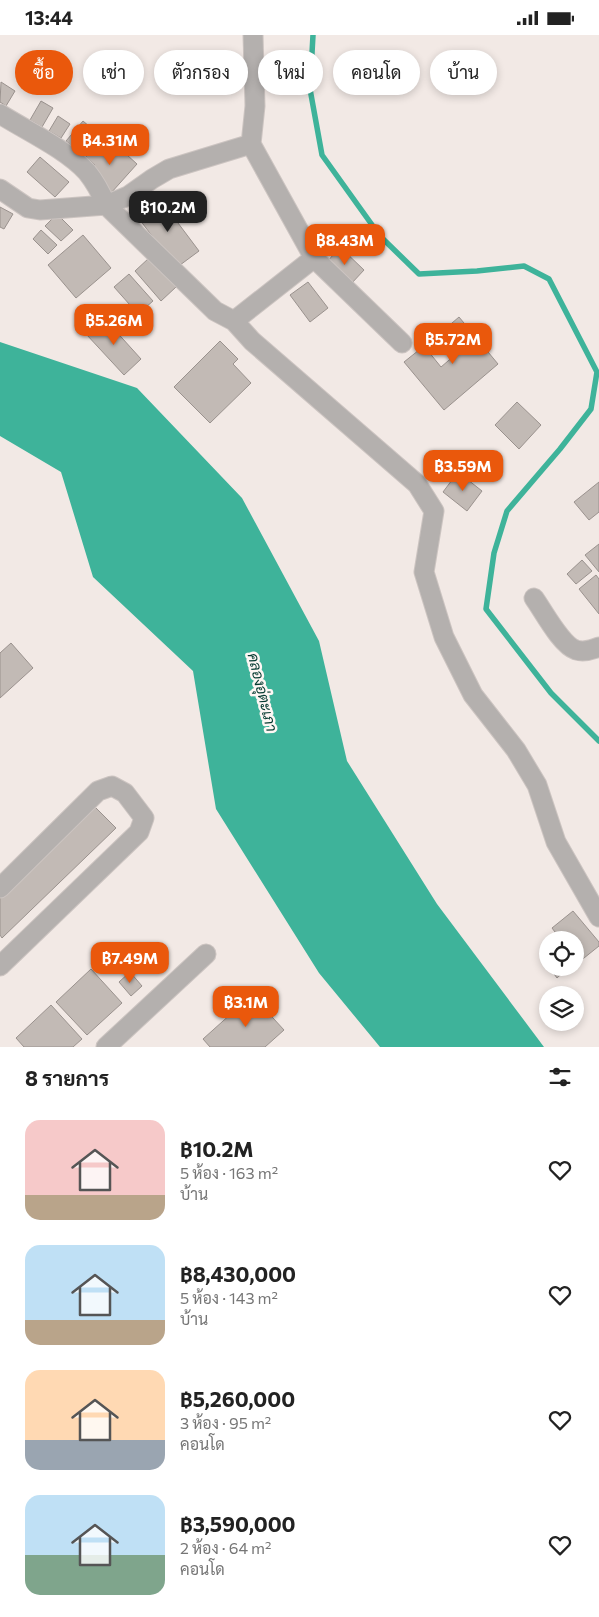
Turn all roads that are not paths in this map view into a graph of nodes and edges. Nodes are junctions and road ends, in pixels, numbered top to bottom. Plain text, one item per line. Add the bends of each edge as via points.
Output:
1 (253, 35) edge
2 (0, 114) edge
3 (251, 144) junction
4 (0, 189) edge
5 (106, 205) junction
6 (314, 258) junction
7 (234, 321) junction
8 (402, 343) dead end
9 (534, 598) dead end
10 (599, 647) edge
11 (0, 888) edge
12 (599, 917) edge
13 (206, 954) dead end
14 (0, 966) edge
15 (106, 1047) edge

1 - 3 street via 255,106
2 - 5 street via 70,157 99,189
3 - 5 street via 169,169 128,196
3 - 6 street
4 - 5 street via 28,208 40,210
5 - 7 street via 214,311
6 - 7 street
6 - 8 street
7 - 12 street via 252,341 418,484 434,511 424,572 444,637 472,695 516,750 537,785 556,842
9 - 10 street via 568,646 578,651
11 - 14 street via 98,791 112,786 125,793 144,818 140,832
13 - 15 street

